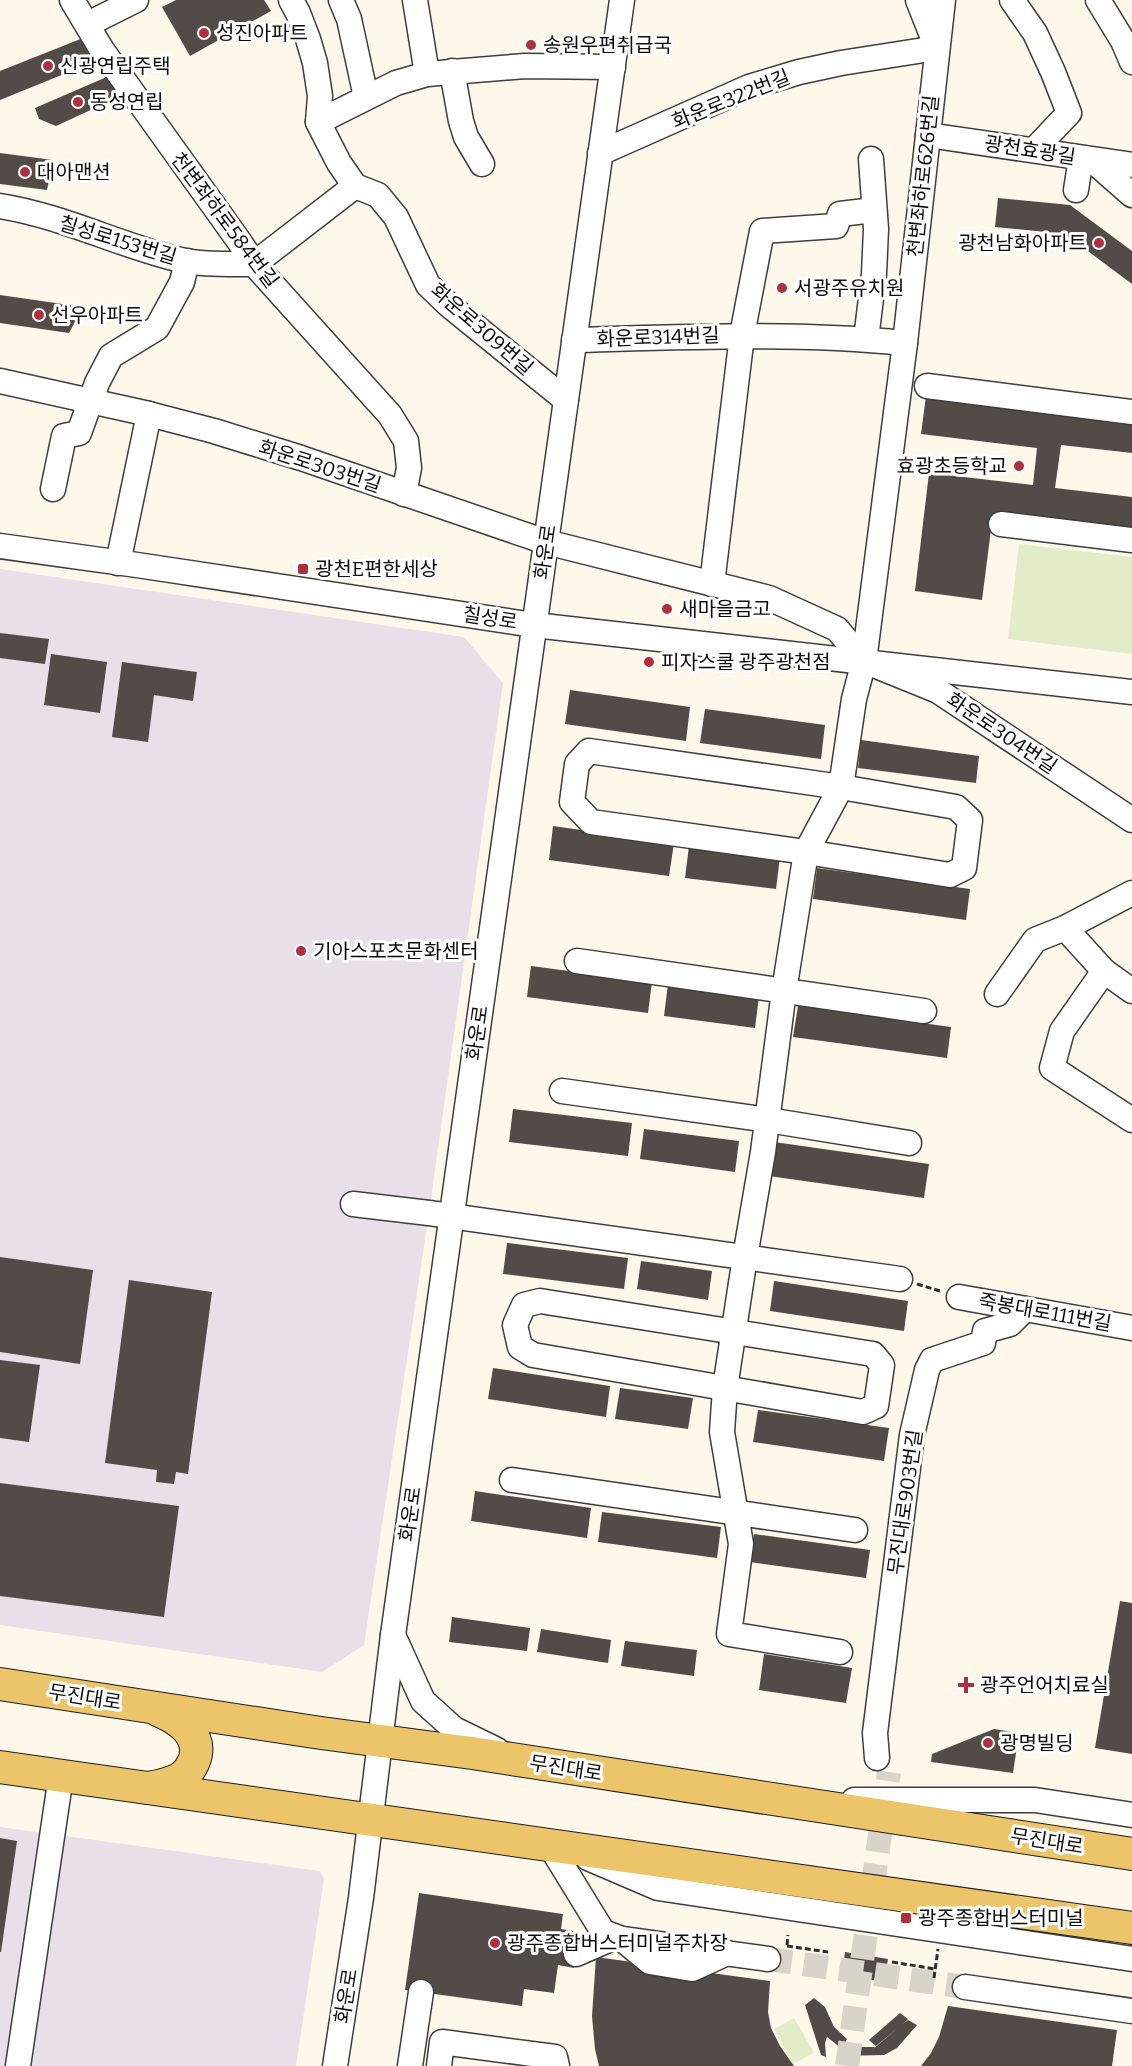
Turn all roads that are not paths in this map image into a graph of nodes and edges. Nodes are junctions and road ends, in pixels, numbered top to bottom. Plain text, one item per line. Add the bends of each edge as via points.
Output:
1 (72, 0) edge
2 (136, 0) edge
3 (291, 0) edge
4 (341, 0) edge
5 (415, 0) edge
6 (622, 0) edge
7 (918, 0) edge
8 (943, 0) edge
9 (1012, 0) edge
10 (1098, 0) edge
11 (88, 24) junction
12 (937, 48) junction
13 (1132, 62) edge
14 (613, 67) junction
15 (452, 71) junction
16 (427, 74) junction
17 (366, 97) junction
18 (318, 122) junction
19 (928, 135) junction
20 (1034, 150) junction
21 (600, 153) junction
22 (871, 159) dead end
23 (1087, 159) junction
24 (482, 164) dead end
25 (1132, 165) edge
26 (355, 186) junction
27 (1076, 190) dead end
28 (1132, 195) edge
29 (0, 206) edge
30 (874, 210) junction
31 (187, 261) junction
32 (254, 264) junction
33 (742, 335) junction
34 (866, 339) junction
35 (574, 340) junction
36 (905, 342) junction
37 (0, 381) edge
38 (927, 386) dead end
39 (566, 400) junction
40 (91, 401) junction
41 (1132, 411) edge
42 (149, 414) junction
43 (54, 489) dead end
44 (404, 494) junction
45 (1001, 524) dead end
46 (1132, 540) edge
47 (546, 542) junction
48 (0, 546) edge
49 (118, 563) junction
50 (712, 584) junction
51 (534, 625) junction
52 (864, 661) junction
53 (1132, 692) edge
54 (841, 787) junction
55 (1132, 820) edge
56 (806, 852) junction
57 (1132, 893) edge
58 (1065, 928) junction
59 (577, 961) dead end
60 (1104, 971) junction
61 (784, 991) junction
62 (1132, 991) edge
63 (997, 994) dead end
64 (924, 1011) dead end
65 (562, 1091) dead end
66 (768, 1120) junction
67 (1132, 1120) edge
68 (909, 1143) dead end
69 (353, 1204) dead end
70 (452, 1216) junction
71 (745, 1257) junction
72 (900, 1280) road end
73 (959, 1297) road end
74 (1025, 1309) junction
75 (1132, 1328) edge
76 (733, 1331) junction
77 (725, 1388) junction
78 (512, 1480) dead end
79 (735, 1511) junction
80 (855, 1530) dead end
81 (393, 1635) junction
82 (840, 1652) dead end
83 (0, 1684) edge
84 (152, 1707) junction
85 (381, 1740) junction
86 (877, 1758) tunnel mouth
87 (518, 1760) junction
88 (0, 1767) edge
89 (61, 1776) junction
90 (147, 1788) junction
91 (784, 1801) junction
92 (1132, 1815) edge
93 (371, 1820) junction
94 (552, 1845) junction
95 (1132, 1854) edge
96 (658, 1888) junction
97 (1132, 1928) edge
98 (619, 1938) junction
99 (576, 1954) dead end
100 (780, 1954) tunnel mouth
101 (1132, 1959) edge
102 (1132, 1972) edge
103 (965, 1987) tunnel mouth
104 (421, 1992) dead end
105 (1132, 2000) edge
106 (1088, 2004) junction
107 (1132, 2011) edge
108 (18, 2066) edge
109 (335, 2066) edge
110 (410, 2066) edge
111 (439, 2066) edge
112 (557, 2066) edge

1 - 11 street, 천변좌하로584번길
2 - 11 street
3 - 18 street, 화운로309번길 via 315,63 320,96
4 - 17 street via 349,19
5 - 16 street
6 - 14 street, 화운로
7 - 12 street, 천변좌하로626번길
8 - 12 street, 천변좌하로626번길
9 - 20 street via 1035,33 1069,113
10 - 13 street
11 - 32 street, 천변좌하로584번길 via 102,50
12 - 19 street, 천변좌하로626번길
12 - 21 street, 화운로322번길 via 841,63 749,87
14 - 15 street via 525,66
14 - 21 street, 화운로
15 - 16 street
15 - 24 street via 466,137
16 - 17 street
17 - 18 street
18 - 26 street, 화운로309번길
19 - 20 street, 광천효광길
19 - 36 street, 천변좌하로626번길
20 - 23 street, 광천효광길
21 - 35 street, 화운로
22 - 30 street
23 - 25 street, 광천효광길
23 - 27 street
23 - 28 street
26 - 32 street
26 - 39 street, 화운로309번길 via 378,195 396,217 428,285
29 - 31 street, 칠성로153번길
30 - 33 street, 화운로314번길 via 840,214 836,226 762,231
30 - 34 street via 874,274
31 - 32 street, 칠성로153번길
31 - 40 street via 182,282 157,328 111,356
32 - 44 street, 천변좌하로584번길 via 390,415 406,441 409,468
33 - 34 street, 화운로314번길
33 - 35 street, 화운로314번길
33 - 50 street
34 - 36 street, 화운로314번길
35 - 39 street, 화운로
36 - 52 street, 천변좌하로626번길
37 - 40 street, 화운로303번길
38 - 41 street
39 - 47 street, 화운로
40 - 42 street, 화운로303번길
40 - 43 street via 80,433 64,436
42 - 44 street, 화운로303번길 via 301,458
42 - 49 street
44 - 47 street, 화운로303번길
45 - 46 street
47 - 50 street, 화운로304번길
47 - 51 street, 화운로
48 - 49 street, 칠성로
49 - 51 street, 칠성로
50 - 52 street, 화운로304번길 via 769,598 837,629
51 - 52 street, 칠성로
51 - 70 street, 화운로
52 - 53 street, 화운로304번길
52 - 54 street, 천변좌하로626번길 via 854,699
52 - 55 street, 화운로304번길 via 938,691
54 - 56 street, 천변좌하로626번길
54 - 56 street via 956,807 970,820 964,868 950,875
54 - 56 street via 589,751 578,764 572,802 591,822
56 - 61 street, 천변좌하로626번길
57 - 58 street
58 - 60 street
58 - 63 street via 1035,940
59 - 61 street
60 - 62 street
60 - 67 street via 1062,1031 1052,1068
61 - 64 street
61 - 66 street, 천변좌하로626번길
65 - 66 street
66 - 68 street
66 - 71 street, 천변좌하로626번길
69 - 70 street
70 - 71 street
70 - 81 street, 화운로
71 - 72 street
71 - 76 street, 천변좌하로626번길
73 - 74 street, 죽봉대로111번길
74 - 75 street, 죽봉대로111번길
74 - 86 street, 무진대로903번길 via 1010,1324 985,1331 983,1344 932,1360 927,1370 912,1435 875,1733
76 - 77 street, 천변좌하로626번길
76 - 77 street via 873,1354 882,1365 880,1384 876,1406 863,1412
76 - 77 street via 540,1301 524,1305 515,1325 520,1347 533,1355
77 - 79 street, 천변좌하로626번길 via 722,1432
78 - 79 street
79 - 80 street
79 - 82 street, 천변좌하로626번길 via 741,1544 729,1634
81 - 85 street, 화운로
81 - 87 street via 423,1701 454,1729
83 - 84 main road, 무진대로
84 - 85 main road, 무진대로
84 - 90 main road via 180,1721 190,1731 196,1742 196,1755 182,1778
85 - 87 main road, 무진대로
85 - 93 street, 화운로
87 - 91 main road, 무진대로
88 - 89 main road
89 - 90 main road
89 - 108 street
90 - 93 main road
91 - 92 street via 1035,1800
91 - 95 main road, 무진대로
93 - 94 main road
93 - 109 street, 화운로
94 - 96 street
94 - 97 main road
94 - 98 street via 603,1932
96 - 101 street
96 - 102 street via 708,1910
98 - 99 street
98 - 100 street via 727,1953
103 - 106 street
104 - 110 street
105 - 106 street
106 - 107 street
111 - 112 street via 442,2042 555,2057

